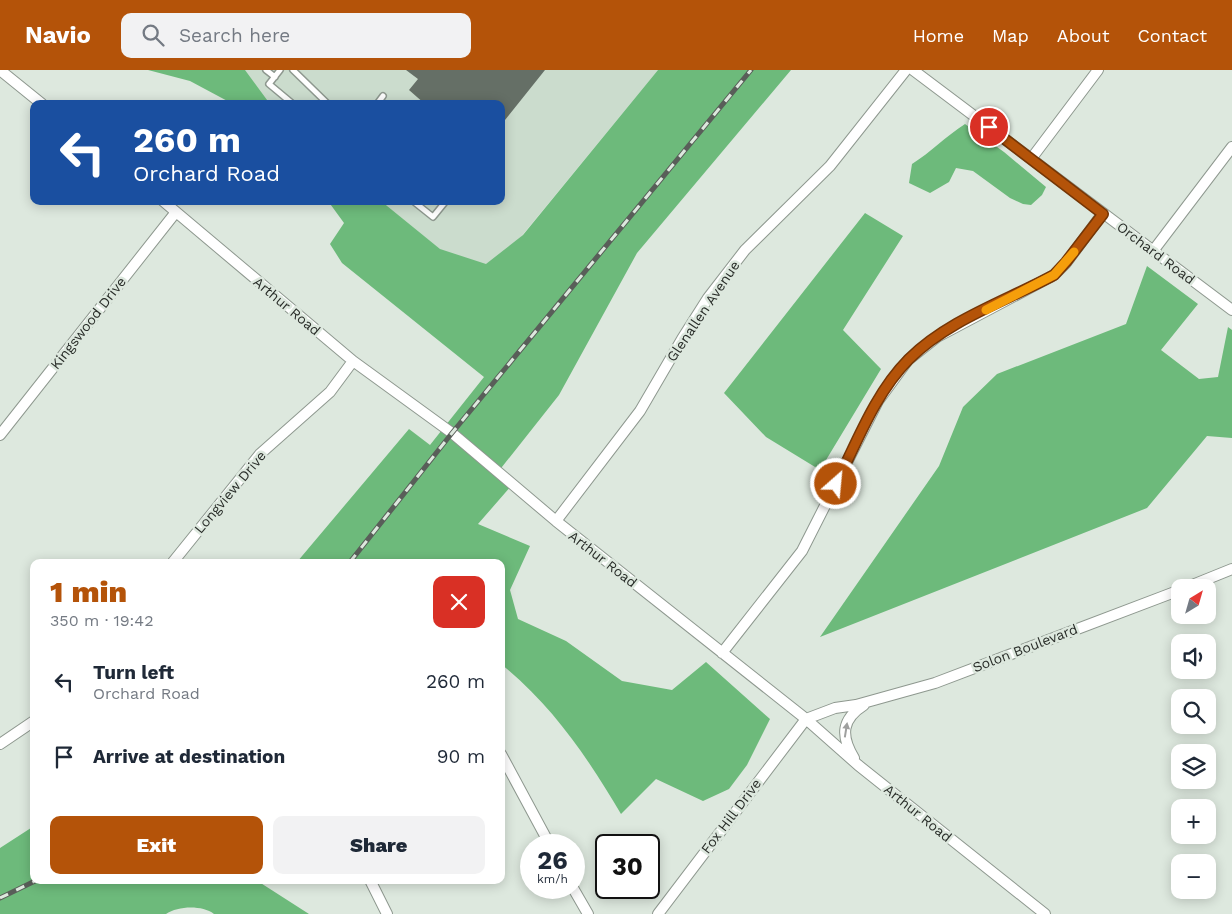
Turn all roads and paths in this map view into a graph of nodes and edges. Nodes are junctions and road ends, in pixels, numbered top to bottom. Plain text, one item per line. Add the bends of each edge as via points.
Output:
1 (266, 70) edge
2 (280, 70) edge
3 (293, 70) edge
4 (906, 70) edge
5 (913, 70) edge
6 (1098, 70) edge
7 (1, 73) edge
8 (275, 77) junction
9 (383, 96) dead end
10 (37, 100) edge
11 (288, 100) edge
12 (324, 100) edge
13 (380, 100) edge
14 (1232, 147) edge
15 (1031, 159) junction
16 (168, 205) edge
17 (418, 205) edge
18 (443, 205) edge
19 (176, 212) junction
20 (1103, 214) junction
21 (1153, 251) junction
22 (1232, 310) edge
23 (353, 361) junction
24 (0, 435) edge
25 (556, 521) junction
26 (175, 559) edge
27 (1232, 569) edge
28 (1207, 579) edge
29 (1171, 593) edge
30 (722, 653) junction
31 (869, 702) junction
32 (806, 719) junction
33 (30, 724) edge
34 (0, 744) edge
35 (505, 761) edge
36 (858, 765) junction
37 (544, 834) edge
38 (372, 884) edge
39 (579, 899) edge
40 (387, 914) edge
41 (588, 914) edge
42 (658, 914) edge
43 (1045, 914) edge

1 - 8 lane
2 - 8 lane
3 - 12 lane
4 - 25 street, Glenallen Avenue via 830,166 745,250 708,298 640,411
5 - 15 street, Orchard Road
6 - 15 street
7 - 10 street
8 - 11 lane via 269,84
9 - 13 lane
14 - 21 street
15 - 20 street, Orchard Road
16 - 19 street, Arthur Road
17 - 18 lane via 433,217
19 - 23 street, Arthur Road
19 - 24 street, Kingswood Drive
20 - 21 street, Orchard Road
20 - 30 street via 1054,275 937,337 908,360 878,401 802,551
21 - 22 street, Orchard Road
23 - 25 street, Arthur Road via 452,434
23 - 26 street, Longview Drive via 330,392 260,454
25 - 30 street, Arthur Road
27 - 28 street
29 - 31 street, Solon Boulevard via 935,683
30 - 32 street, Arthur Road
31 - 32 street, Solon Boulevard via 835,708
36 -> 31 street, Solon Boulevard via 844,736 846,724 854,712
32 - 36 street, Arthur Road
32 - 42 street, Fox Hill Drive
33 - 34 street
35 - 37 street
36 - 43 street, Arthur Road
38 - 40 street
39 - 41 street

